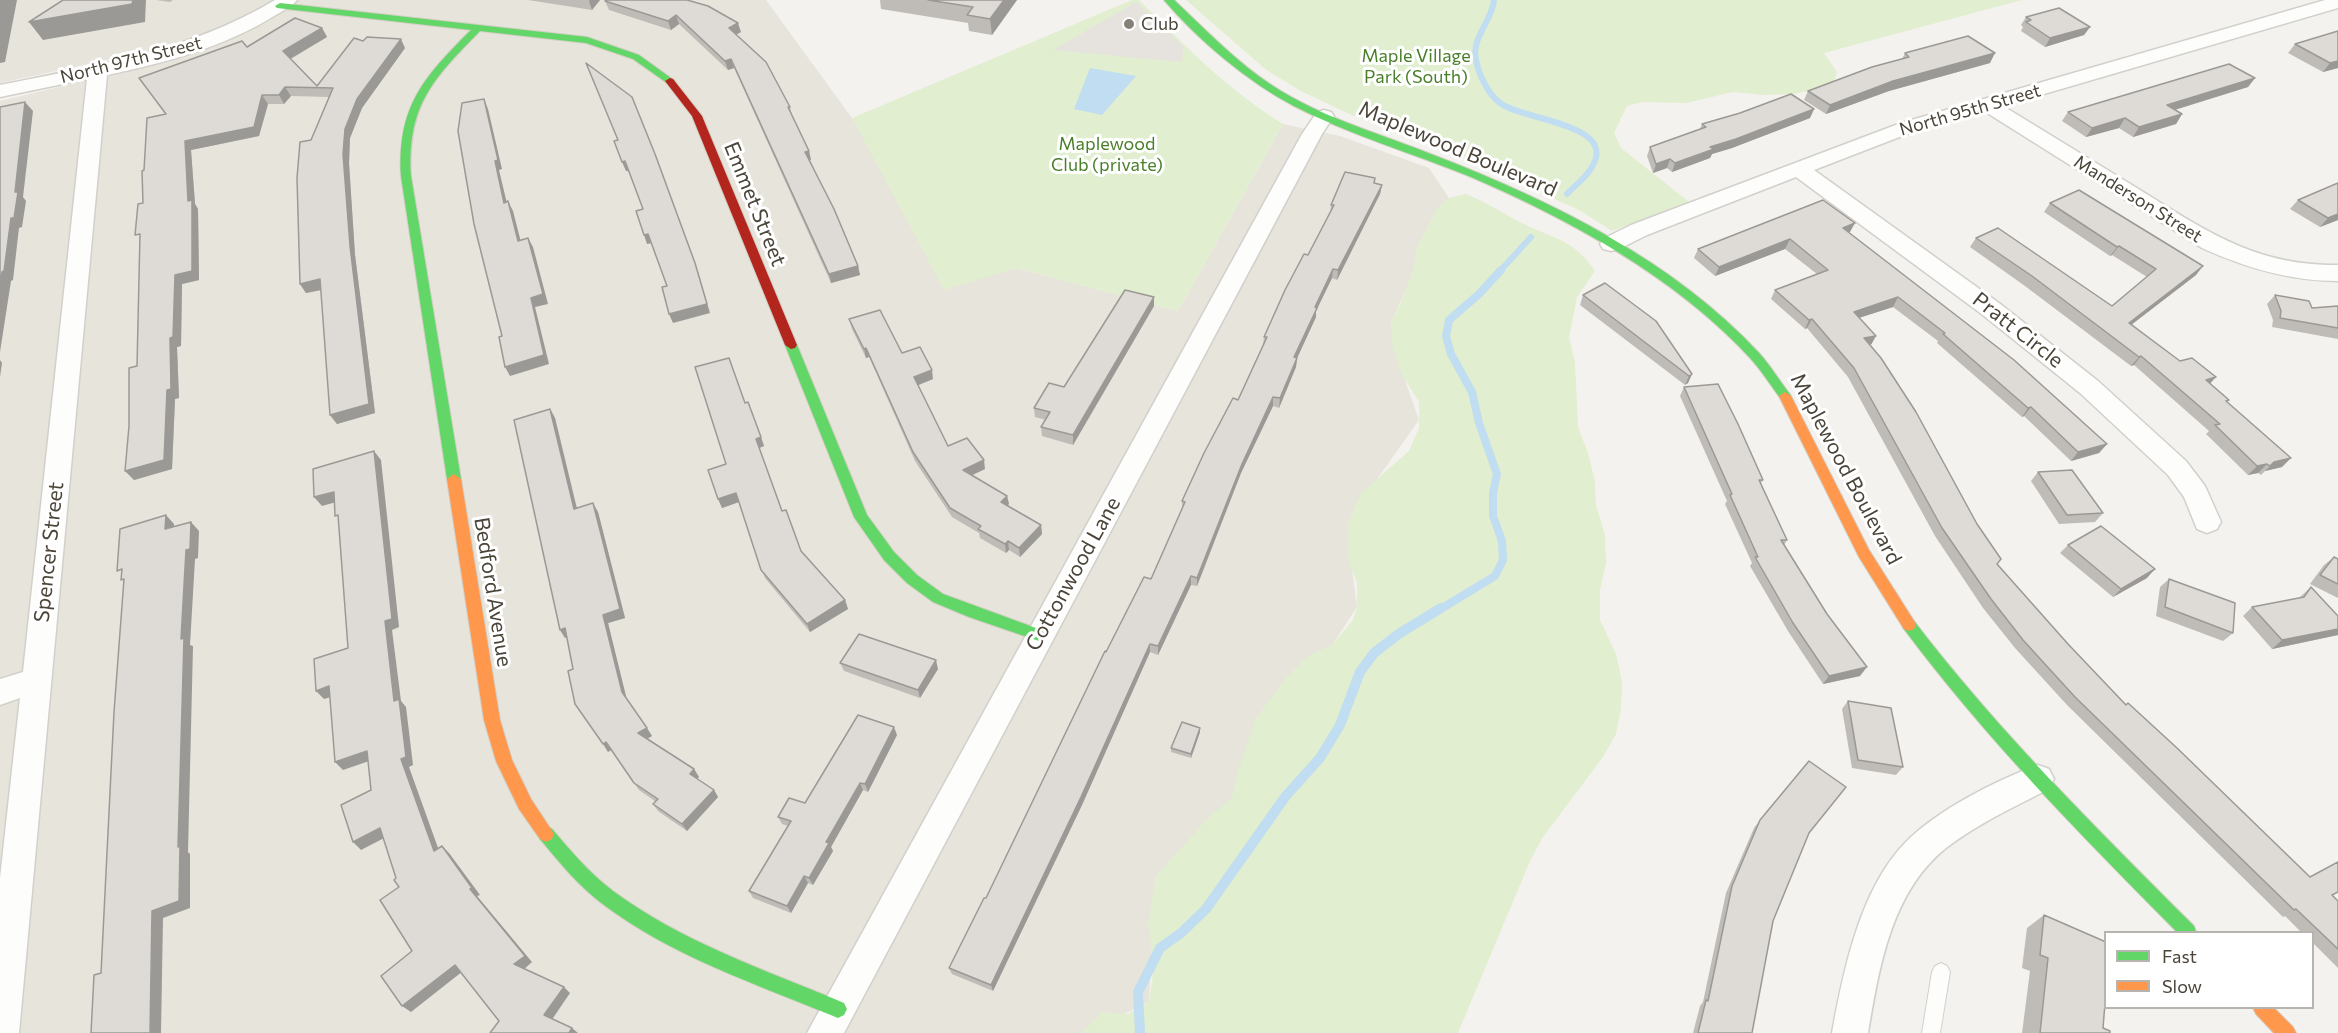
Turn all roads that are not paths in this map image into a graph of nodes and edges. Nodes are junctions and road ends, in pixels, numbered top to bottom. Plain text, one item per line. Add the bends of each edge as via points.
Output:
1 (1169, 0) edge
2 (2338, 2) edge
3 (284, 3) edge
4 (479, 27) junction
5 (98, 70) junction
6 (0, 91) edge
7 (1987, 104) junction
8 (1324, 116) junction
9 (1798, 169) junction
10 (1611, 244) junction
11 (2338, 273) edge
12 (2207, 522) dead end
13 (1039, 635) junction
14 (36, 680) junction
15 (0, 692) edge
16 (2038, 779) junction
17 (2186, 931) edge
18 (1941, 972) dead end
19 (2263, 1009) edge
20 (832, 1021) edge
21 (1, 1033) edge
22 (1850, 1033) edge
23 (1931, 1033) edge
24 (2287, 1033) edge

1 - 8 street, Maplewood Boulevard via 1269,87
2 - 7 street, North 95th Street
3 - 4 street, Emmet Street
3 - 5 street, North 97th Street via 206,42
4 - 13 street, Emmet Street via 603,44 641,58 673,82 697,116 861,517 895,563 933,594
4 - 20 street, Bedford Avenue via 423,88 409,116 404,142 406,182 492,720 504,761 525,804 554,845 591,883 631,914 672,938
5 - 6 street, North 97th Street
5 - 14 street, Spencer Street
7 - 9 street, North 95th Street via 1908,127
7 - 11 street, Manderson Street via 2210,243 2255,262 2299,272
8 - 10 street, Maplewood Boulevard via 1507,189
8 - 13 street, Cottonwood Lane
9 - 10 street, North 95th Street
9 - 12 street, Pratt Circle via 1991,309 2089,387 2177,468 2196,493
10 - 16 street, Maplewood Boulevard via 1714,318 1769,370 1788,399 1850,527 1892,600 1955,686
13 - 20 street, Cottonwood Lane
14 - 15 street
14 - 21 street, Spencer Street
16 - 17 street, Maplewood Boulevard
16 - 22 street via 1972,813 1933,839 1903,873 1877,921 1862,967
18 - 23 lane
19 - 24 street

